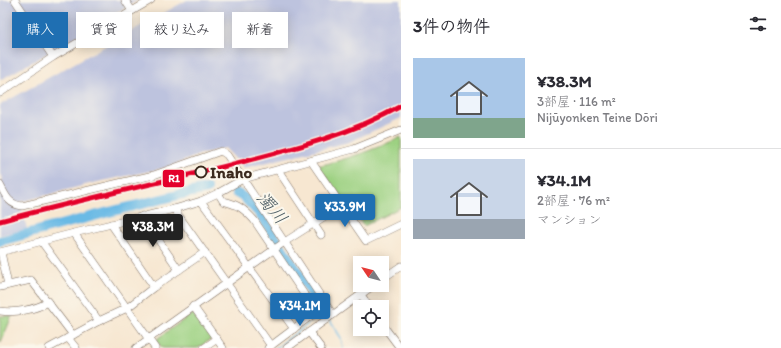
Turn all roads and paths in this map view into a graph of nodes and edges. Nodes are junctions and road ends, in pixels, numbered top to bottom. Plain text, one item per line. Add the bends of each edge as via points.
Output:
1 (15, 0) edge
2 (125, 0) edge
3 (151, 0) edge
4 (132, 11) junction
5 (53, 57) junction
6 (0, 93) edge
7 (401, 130) edge
8 (311, 161) junction
9 (278, 170) junction
10 (243, 179) junction
11 (0, 185) edge
12 (218, 193) junction
13 (201, 201) junction
14 (341, 206) junction
15 (174, 209) junction
16 (142, 216) junction
17 (111, 224) junction
18 (313, 224) junction
19 (401, 224) edge
20 (74, 233) junction
21 (321, 235) dead end
22 (41, 241) junction
23 (279, 245) junction
24 (0, 252) edge
25 (205, 252) junction
26 (401, 266) edge
27 (249, 267) junction
28 (179, 270) junction
29 (389, 274) edge
30 (226, 283) junction
31 (8, 285) junction
32 (0, 287) edge
33 (154, 287) junction
34 (364, 292) edge
35 (361, 294) junction
36 (365, 300) edge
37 (48, 302) junction
38 (193, 306) junction
39 (127, 308) junction
40 (0, 311) edge
41 (330, 317) junction
42 (99, 321) junction
43 (294, 329) junction
44 (310, 332) junction
45 (389, 333) edge
46 (71, 336) junction
47 (149, 339) junction
48 (217, 339) junction
49 (269, 347) edge
50 (49, 348) edge
51 (76, 348) edge
52 (136, 348) edge
53 (155, 348) edge
54 (204, 348) edge
55 (223, 348) edge
56 (287, 348) edge
57 (321, 348) edge
58 (400, 348) edge

1 - 5 street
2 - 4 street
3 - 4 street
4 - 5 street
5 - 6 street
7 - 8 street via 354,149
8 - 9 street
8 - 14 street
9 - 10 street
9 - 18 street
10 - 11 street via 227,155 221,151 154,175 22,206 14,205
10 - 12 street
10 - 23 street
12 - 13 street
12 - 23 street via 223,201 244,210
13 - 15 street
13 - 27 street
14 - 18 street
14 - 19 street via 366,241
15 - 16 street
15 - 25 street
16 - 17 street
16 - 28 street
17 - 20 street
17 - 33 street
18 - 21 street
18 - 23 street
20 - 22 street
20 - 39 street
22 - 24 street
22 - 42 street
23 - 27 street
23 - 41 street
23 - 43 street via 316,312
24 - 31 street
25 - 28 street
25 - 30 street
26 - 29 street
27 - 30 street
27 - 43 street
28 - 33 street
30 - 38 street
30 - 49 street
31 - 32 street
31 - 37 street via 31,280
33 - 39 street
34 - 35 street
35 - 36 street
35 - 41 street
37 - 40 street via 24,311
37 - 46 street
38 - 47 street
38 - 48 street
39 - 42 street
39 - 47 street
41 - 44 street
42 - 46 street
43 - 49 street
44 - 56 street
44 - 57 street
45 - 58 street
46 - 50 street
46 - 51 street
47 - 52 street
47 - 53 street
48 - 54 street
48 - 55 street

